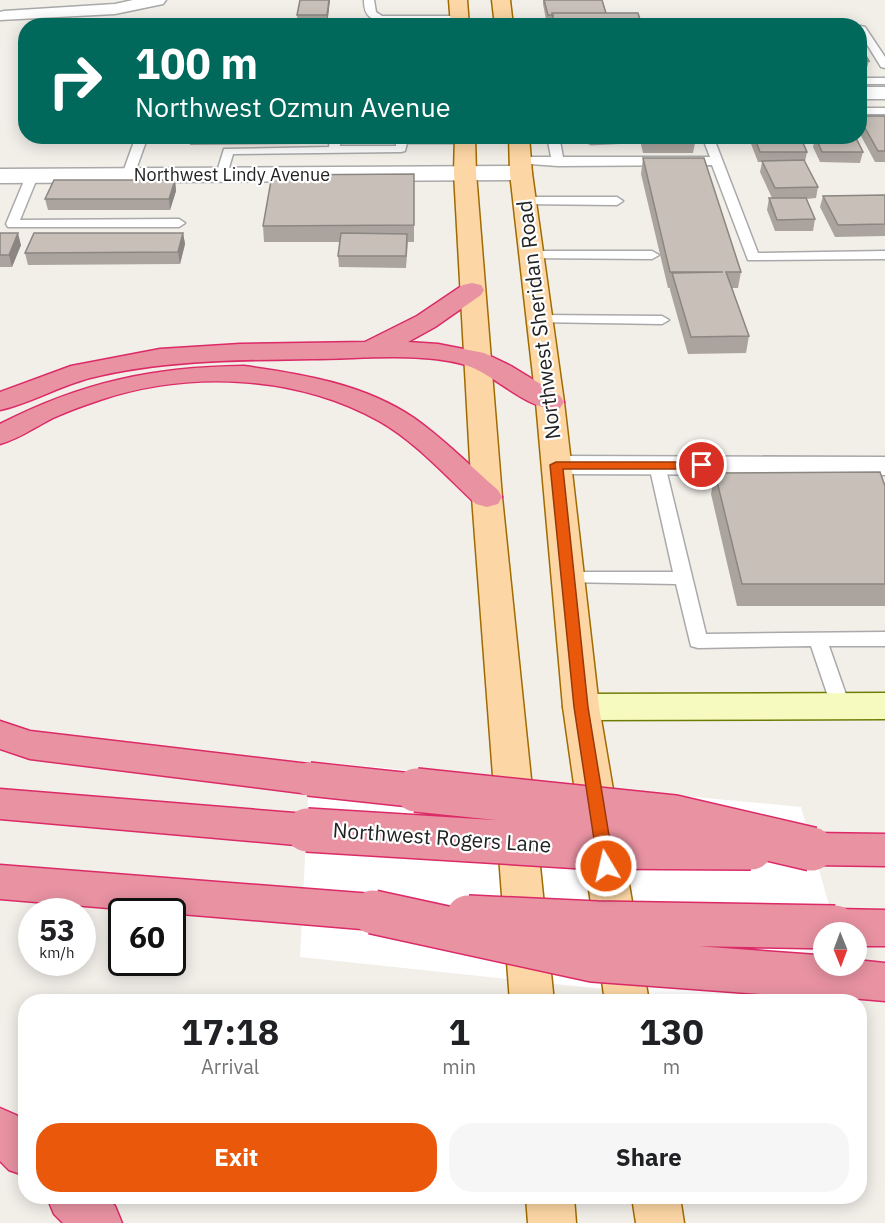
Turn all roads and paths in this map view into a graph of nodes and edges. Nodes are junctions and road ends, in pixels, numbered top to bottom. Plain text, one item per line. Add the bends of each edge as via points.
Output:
1 (13, 0) edge
2 (157, 0) edge
3 (369, 0) edge
4 (458, 0) edge
5 (501, 0) edge
6 (381, 18) edge
7 (460, 18) edge
8 (503, 18) edge
9 (2, 19) edge
10 (867, 37) edge
11 (885, 65) edge
12 (867, 81) edge
13 (885, 81) edge
14 (867, 93) edge
15 (885, 93) edge
16 (867, 111) edge
17 (885, 111) edge
18 (139, 144) edge
19 (335, 144) edge
20 (401, 144) edge
21 (465, 144) edge
22 (520, 144) edge
23 (554, 144) edge
24 (627, 144) edge
25 (710, 144) edge
26 (334, 150) junction
27 (717, 161) junction
28 (558, 162) junction
29 (632, 162) junction
30 (521, 167) junction
31 (465, 173) junction
32 (128, 175) junction
33 (222, 175) junction
34 (0, 176) edge
35 (32, 176) junction
36 (524, 201) junction
37 (617, 201) dead end
38 (179, 222) dead end
39 (531, 255) junction
40 (652, 255) dead end
41 (885, 255) edge
42 (472, 290) junction
43 (539, 319) junction
44 (662, 320) dead end
45 (362, 350) junction
46 (477, 359) junction
47 (0, 402) edge
48 (550, 402) junction
49 (0, 435) edge
50 (556, 465) junction
51 (657, 465) junction
52 (885, 465) edge
53 (487, 497) junction
54 (568, 578) junction
55 (683, 578) junction
56 (885, 639) edge
57 (818, 640) junction
58 (840, 706) junction
59 (885, 706) edge
60 (581, 707) junction
61 (0, 735) edge
62 (0, 804) edge
63 (812, 849) junction
64 (885, 850) edge
65 (0, 882) edge
66 (373, 912) junction
67 (885, 927) edge
68 (867, 980) edge
69 (531, 994) edge
70 (626, 994) edge
71 (0, 1131) edge
72 (18, 1146) edge
73 (78, 1204) edge
74 (551, 1204) edge
75 (657, 1204) edge
76 (98, 1223) edge
77 (552, 1223) edge
78 (660, 1223) edge

1 - 9 street
2 - 9 street via 115,9
3 - 6 lane via 369,11
4 - 7 main road
5 - 8 main road
10 - 11 lane
12 - 13 lane
14 - 15 street
16 - 17 lane
18 - 32 lane
19 - 26 lane
20 - 26 lane via 401,149
21 - 31 main road
22 - 30 main road, Northwest Sheridan Road
23 - 28 lane
24 - 29 lane
25 - 27 lane
26 - 33 lane via 228,151
27 - 29 lane
27 - 41 lane via 753,257
28 - 29 lane
28 - 30 lane
30 - 31 street, Northwest Lindy Avenue
30 - 36 main road, Northwest Sheridan Road
31 - 33 street, Northwest Lindy Avenue
31 - 42 main road
32 - 33 street, Northwest Lindy Avenue
32 - 35 street, Northwest Lindy Avenue
34 - 35 street, Northwest Lindy Avenue
35 - 38 lane via 12,224
36 - 37 lane
36 - 39 main road, Northwest Sheridan Road
39 - 40 lane
39 - 43 main road, Northwest Sheridan Road
42 - 45 highway via 399,338
42 - 46 main road
43 - 44 lane
43 - 48 main road, Northwest Sheridan Road
45 - 46 highway via 405,350
45 - 47 highway via 207,352 127,360 58,377
46 - 48 highway
46 - 53 main road
48 - 50 main road, Northwest Sheridan Road
49 - 53 highway via 62,404 129,385 196,375 263,376 333,391 389,415 412,430
50 - 51 street
50 - 54 main road, Northwest Sheridan Road
51 - 52 street
51 - 55 lane
53 - 69 main road
54 - 55 lane
54 - 60 main road, Northwest Sheridan Road
55 - 57 lane via 698,641
56 - 57 lane
57 - 58 lane
58 - 59 street
58 - 60 street
60 - 70 main road, Northwest Sheridan Road
61 - 63 highway, bridge via 30,745 309,779 674,817
62 - 63 highway, Northwest Rogers Lane, bridge via 307,830 582,847
63 - 64 highway, Northwest Rogers Lane
65 - 66 highway
66 - 67 highway, bridge via 597,923
66 - 68 highway, bridge via 593,960
71 - 72 highway
73 - 76 highway
74 - 77 main road
75 - 78 main road

